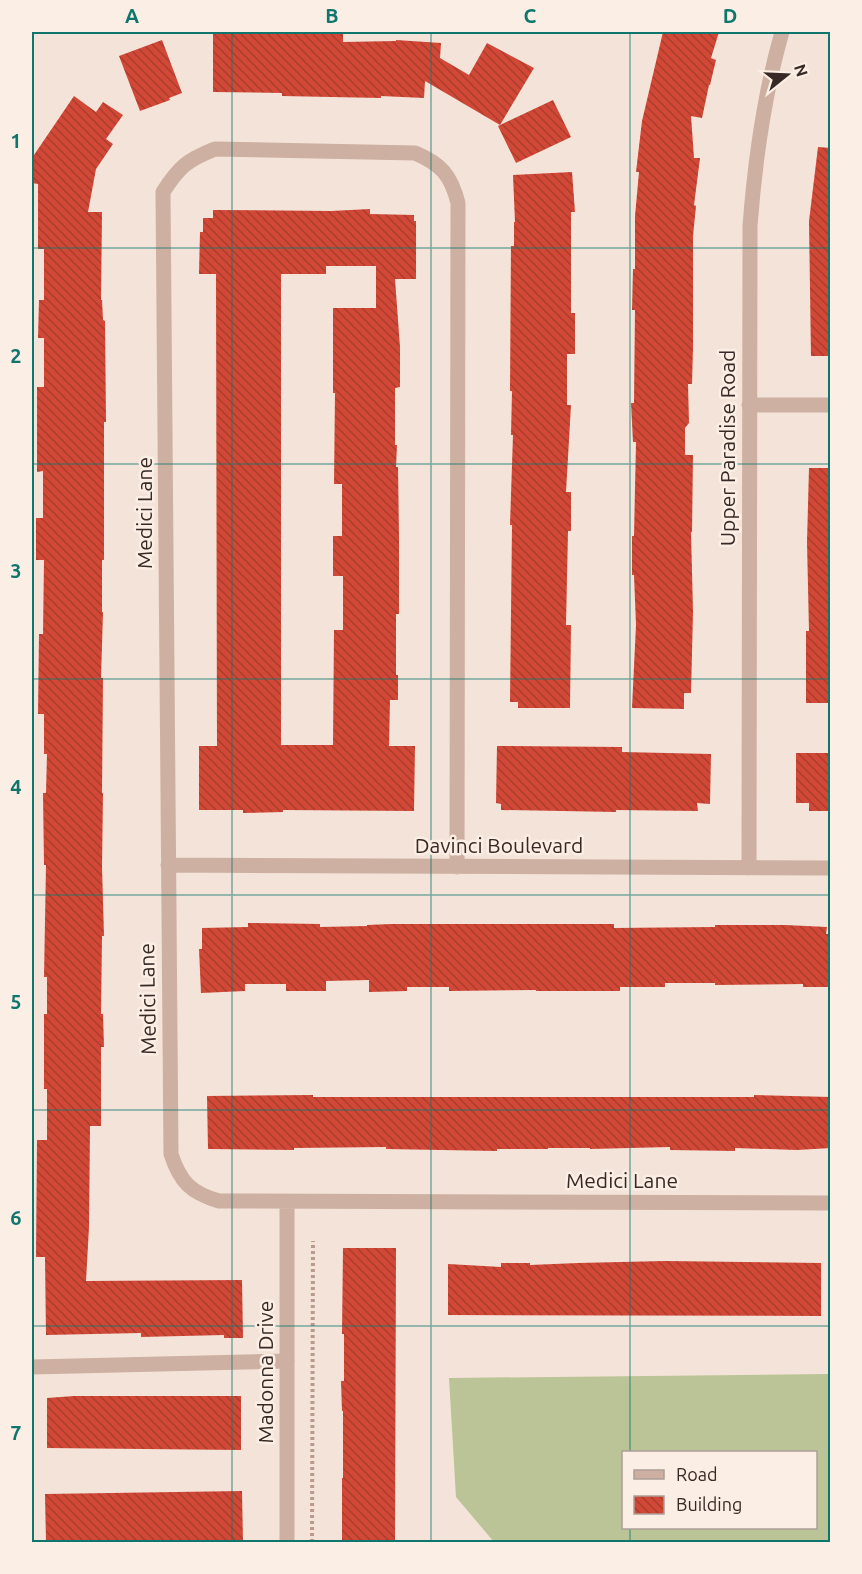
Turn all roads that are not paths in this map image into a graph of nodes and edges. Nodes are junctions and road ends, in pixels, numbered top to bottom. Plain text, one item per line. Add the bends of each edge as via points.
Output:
1 (782, 32) edge
2 (749, 405) junction
3 (831, 405) edge
4 (168, 865) junction
5 (457, 867) junction
6 (749, 868) junction
7 (831, 868) edge
8 (287, 1202) junction
9 (831, 1203) edge
10 (287, 1361) junction
11 (32, 1367) edge
12 (287, 1542) edge

1 - 2 street, Upper Paradise Road via 764,109 753,187
2 - 3 street
2 - 6 street, Upper Paradise Road
4 - 5 street, Davinci Boulevard
4 - 5 street, Medici Lane via 163,192 175,172 193,157 215,149 415,153 444,171 453,186 458,203
4 - 8 street, Medici Lane via 171,1154 176,1171 201,1196 219,1201
5 - 6 street, Davinci Boulevard
6 - 7 street, Davinci Boulevard
8 - 9 street, Medici Lane
8 - 10 street, Madonna Drive
10 - 11 street
10 - 12 street, Madonna Drive

